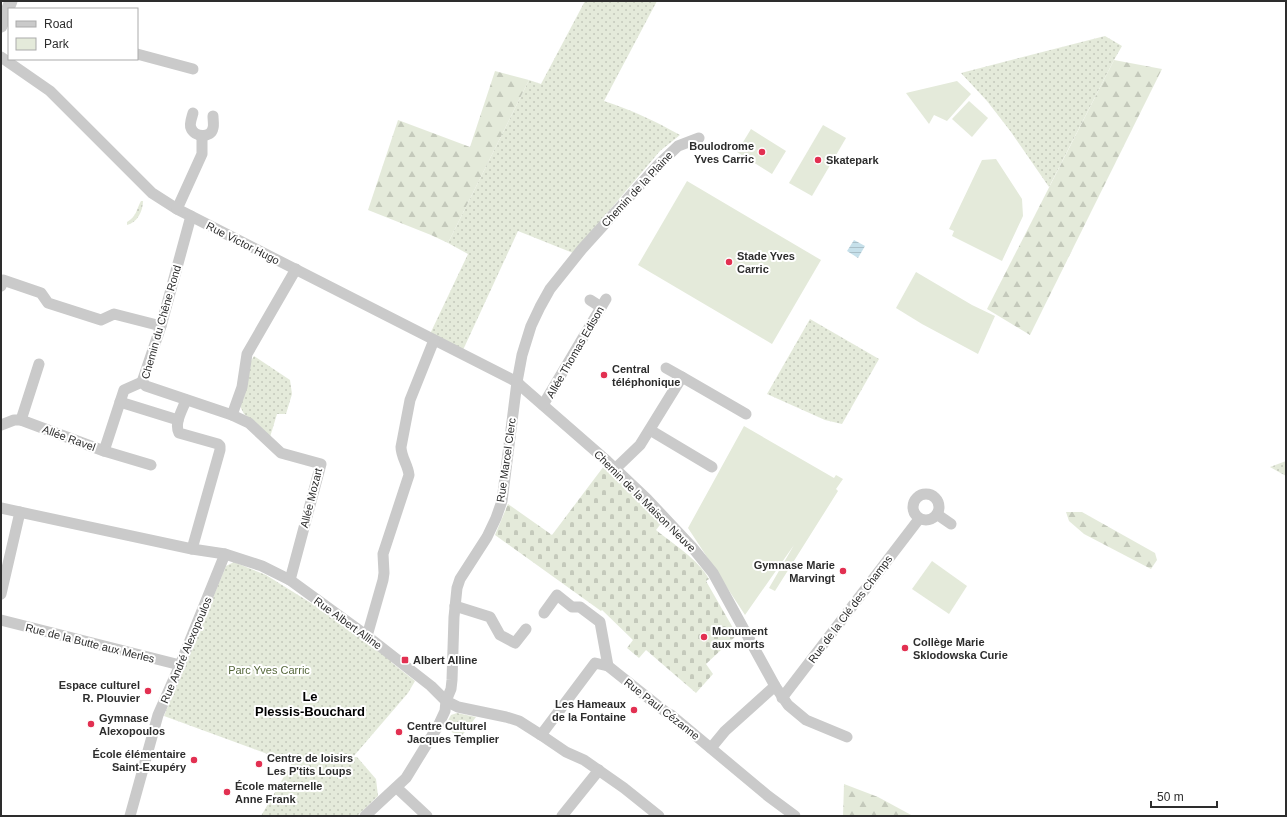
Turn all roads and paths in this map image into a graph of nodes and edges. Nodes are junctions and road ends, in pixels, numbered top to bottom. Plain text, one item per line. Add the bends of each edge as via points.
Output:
1 (138, 54) edge
2 (1, 57) edge
3 (193, 69) dead end
4 (193, 113) dead end
5 (213, 116) dead end
6 (202, 136) junction
7 (699, 138) dead end
8 (177, 209) junction
9 (191, 216) junction
10 (582, 250) joint
11 (296, 269) junction
12 (1, 286) edge
13 (590, 300) dead end
14 (161, 326) junction
15 (434, 340) junction
16 (40, 364) dead end
17 (666, 368) dead end
18 (682, 378) junction
19 (517, 382) junction
20 (144, 384) junction
21 (186, 400) junction
22 (120, 402) junction
23 (544, 405) junction
24 (746, 414) dead end
25 (232, 415) junction
26 (21, 420) junction
27 (178, 420) junction
28 (1, 425) edge
29 (650, 430) junction
30 (104, 451) junction
31 (151, 465) dead end
32 (712, 466) dead end
33 (615, 469) junction
34 (1, 508) edge
35 (20, 512) junction
36 (938, 515) junction
37 (919, 519) junction
38 (951, 524) dead end
39 (192, 549) junction
40 (225, 554) junction
41 (290, 580) junction
42 (1, 594) edge
43 (455, 606) junction
44 (544, 613) dead end
45 (1, 620) edge
46 (526, 629) dead end
47 (367, 636) junction
48 (180, 665) junction
49 (608, 666) junction
50 (775, 686) junction
51 (782, 698) junction
52 (446, 701) junction
53 (541, 735) junction
54 (847, 737) dead end
55 (711, 748) junction
56 (599, 770) junction
57 (397, 788) junction
58 (422, 815) edge
59 (130, 816) edge
60 (365, 816) edge
61 (562, 816) edge
62 (659, 816) edge
63 (795, 816) edge

1 - 3 street
2 - 8 street, Rue Victor Hugo via 50,91 152,193
4 - 6 street via 191,129
5 - 6 street via 214,128
6 - 8 street via 202,154
7 - 10 street, Chemin de la Plaine via 678,146 658,165
8 - 9 street, Rue Victor Hugo
9 - 11 street, Rue Victor Hugo
9 - 14 street, Chemin du Chêne Rond
10 - 19 street, Rue Marcel Clerc via 550,289 540,307 522,355
11 - 15 street, Rue Victor Hugo
11 - 25 street via 247,354 242,387
12 - 14 street via 3,280 41,293 48,303 101,320 114,314
13 - 23 street, Allée Thomas Edison via 603,303
14 - 20 street, Chemin du Chêne Rond
15 - 19 street, Rue Victor Hugo
15 - 47 street via 410,400 401,447 409,475 383,554 383,580
16 - 26 street
17 - 18 street
18 - 24 street
18 - 29 street
19 - 23 street, Chemin de la Maison Neuve
19 - 43 street, Rue Marcel Clerc via 502,501 484,542 460,579
20 - 21 street, Chemin du Chêne Rond
20 - 22 street, Allée Ravel via 124,390
21 - 25 street, Chemin du Chêne Rond
21 - 27 street
22 - 27 street
22 - 30 street, Allée Ravel
23 - 33 street, Chemin de la Maison Neuve
25 - 41 street, Allée Mozart via 249,422 280,453 321,464
26 - 28 street
26 - 30 street, Allée Ravel
27 - 39 street via 179,433 220,446
29 - 32 street
29 - 33 street via 640,445
30 - 31 street
33 - 50 street, Chemin de la Maison Neuve via 687,541 709,569
34 - 35 street, Rue Albert Alline
35 - 39 street, Rue Albert Alline
35 - 42 street
36 - 37 street via 930,520
36 - 37 street via 939,504 934,496 919,495 913,504 915,515
36 - 38 street
37 - 51 street, Rue de la Clé des Champs
39 - 40 street, Rue Albert Alline
40 - 41 street, Rue Albert Alline via 262,566
40 - 48 street, Rue André Alexopoulos
41 - 47 street, Rue Albert Alline
43 - 46 street via 490,618 500,635 515,643
43 - 52 street, Rue Marcel Clerc via 452,680
44 - 49 street via 558,595 572,607 580,607 600,622
45 - 48 street, Rue de la Butte aux Merles
47 - 52 street, Rue Albert Alline via 431,686
48 - 59 street, Rue André Alexopoulos via 158,715
49 - 53 street via 595,662
49 - 55 street, Rue Paul Cézanne
50 - 51 street, Chemin de la Maison Neuve
50 - 55 street via 724,730
51 - 54 street, Chemin de la Maison Neuve via 806,720
52 - 53 street, Rue Albert Alline via 458,707 519,721
52 - 57 street, Rue Marcel Clerc via 445,711 438,726
53 - 56 street, Rue Albert Alline
55 - 63 street, Rue Paul Cézanne
56 - 61 street
56 - 62 street, Rue Albert Alline
57 - 58 street
57 - 60 street, Rue Marcel Clerc

